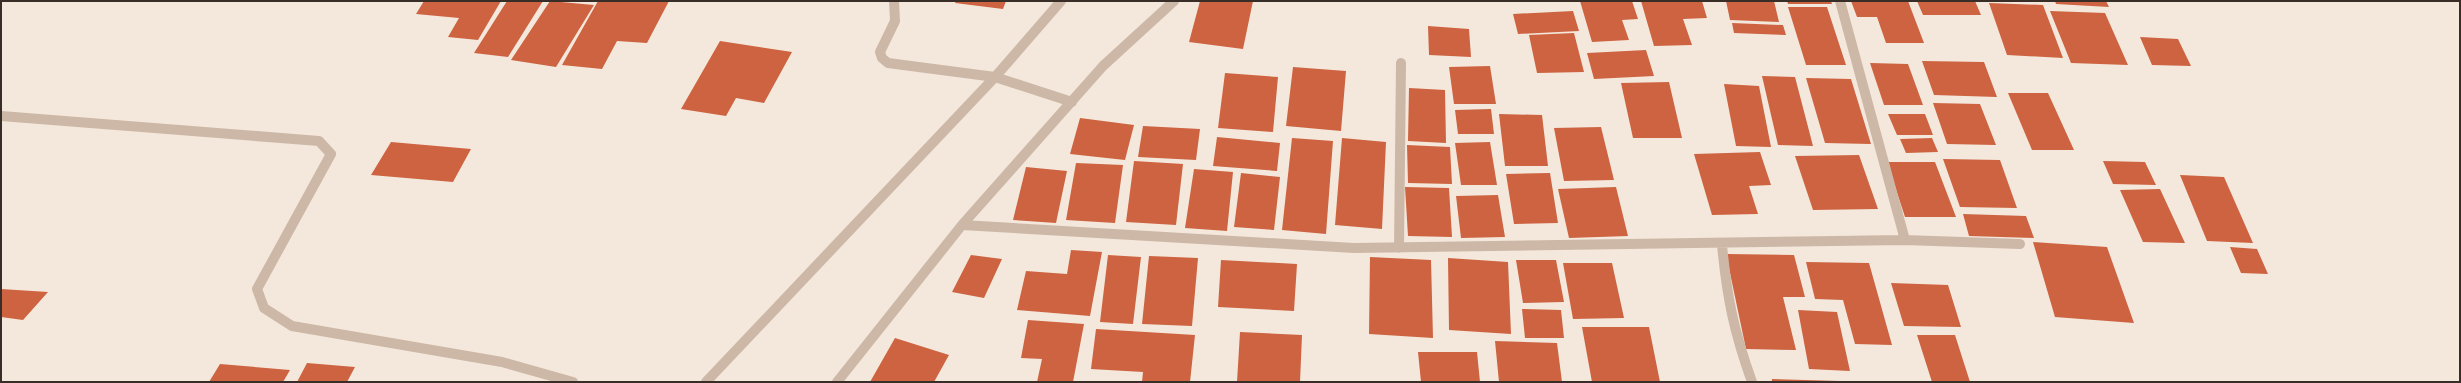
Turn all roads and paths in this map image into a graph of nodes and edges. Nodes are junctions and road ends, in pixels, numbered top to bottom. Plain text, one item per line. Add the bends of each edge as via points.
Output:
1 (894, 1) edge
2 (1061, 1) edge
3 (1174, 1) edge
4 (1840, 1) edge
5 (1401, 63) dead end
6 (995, 77) junction
7 (1072, 102) junction
8 (1, 116) edge
9 (962, 225) junction
10 (1906, 240) junction
11 (1722, 244) junction
12 (2020, 244) dead end
13 (1399, 248) junction
14 (573, 382) edge
15 (706, 382) edge
16 (837, 382) edge
17 (1752, 382) edge

1 - 6 street via 898,11 897,20 880,52 888,63
2 - 6 street
3 - 7 street via 1103,66
4 - 10 street
5 - 13 street
6 - 7 street
6 - 15 street
7 - 9 street
8 - 14 street via 319,141 331,154 256,289 264,308 292,326 502,362
9 - 13 street via 1354,248
9 - 16 street
10 - 11 street
10 - 12 street
11 - 13 street
11 - 17 street via 1727,298 1736,338

